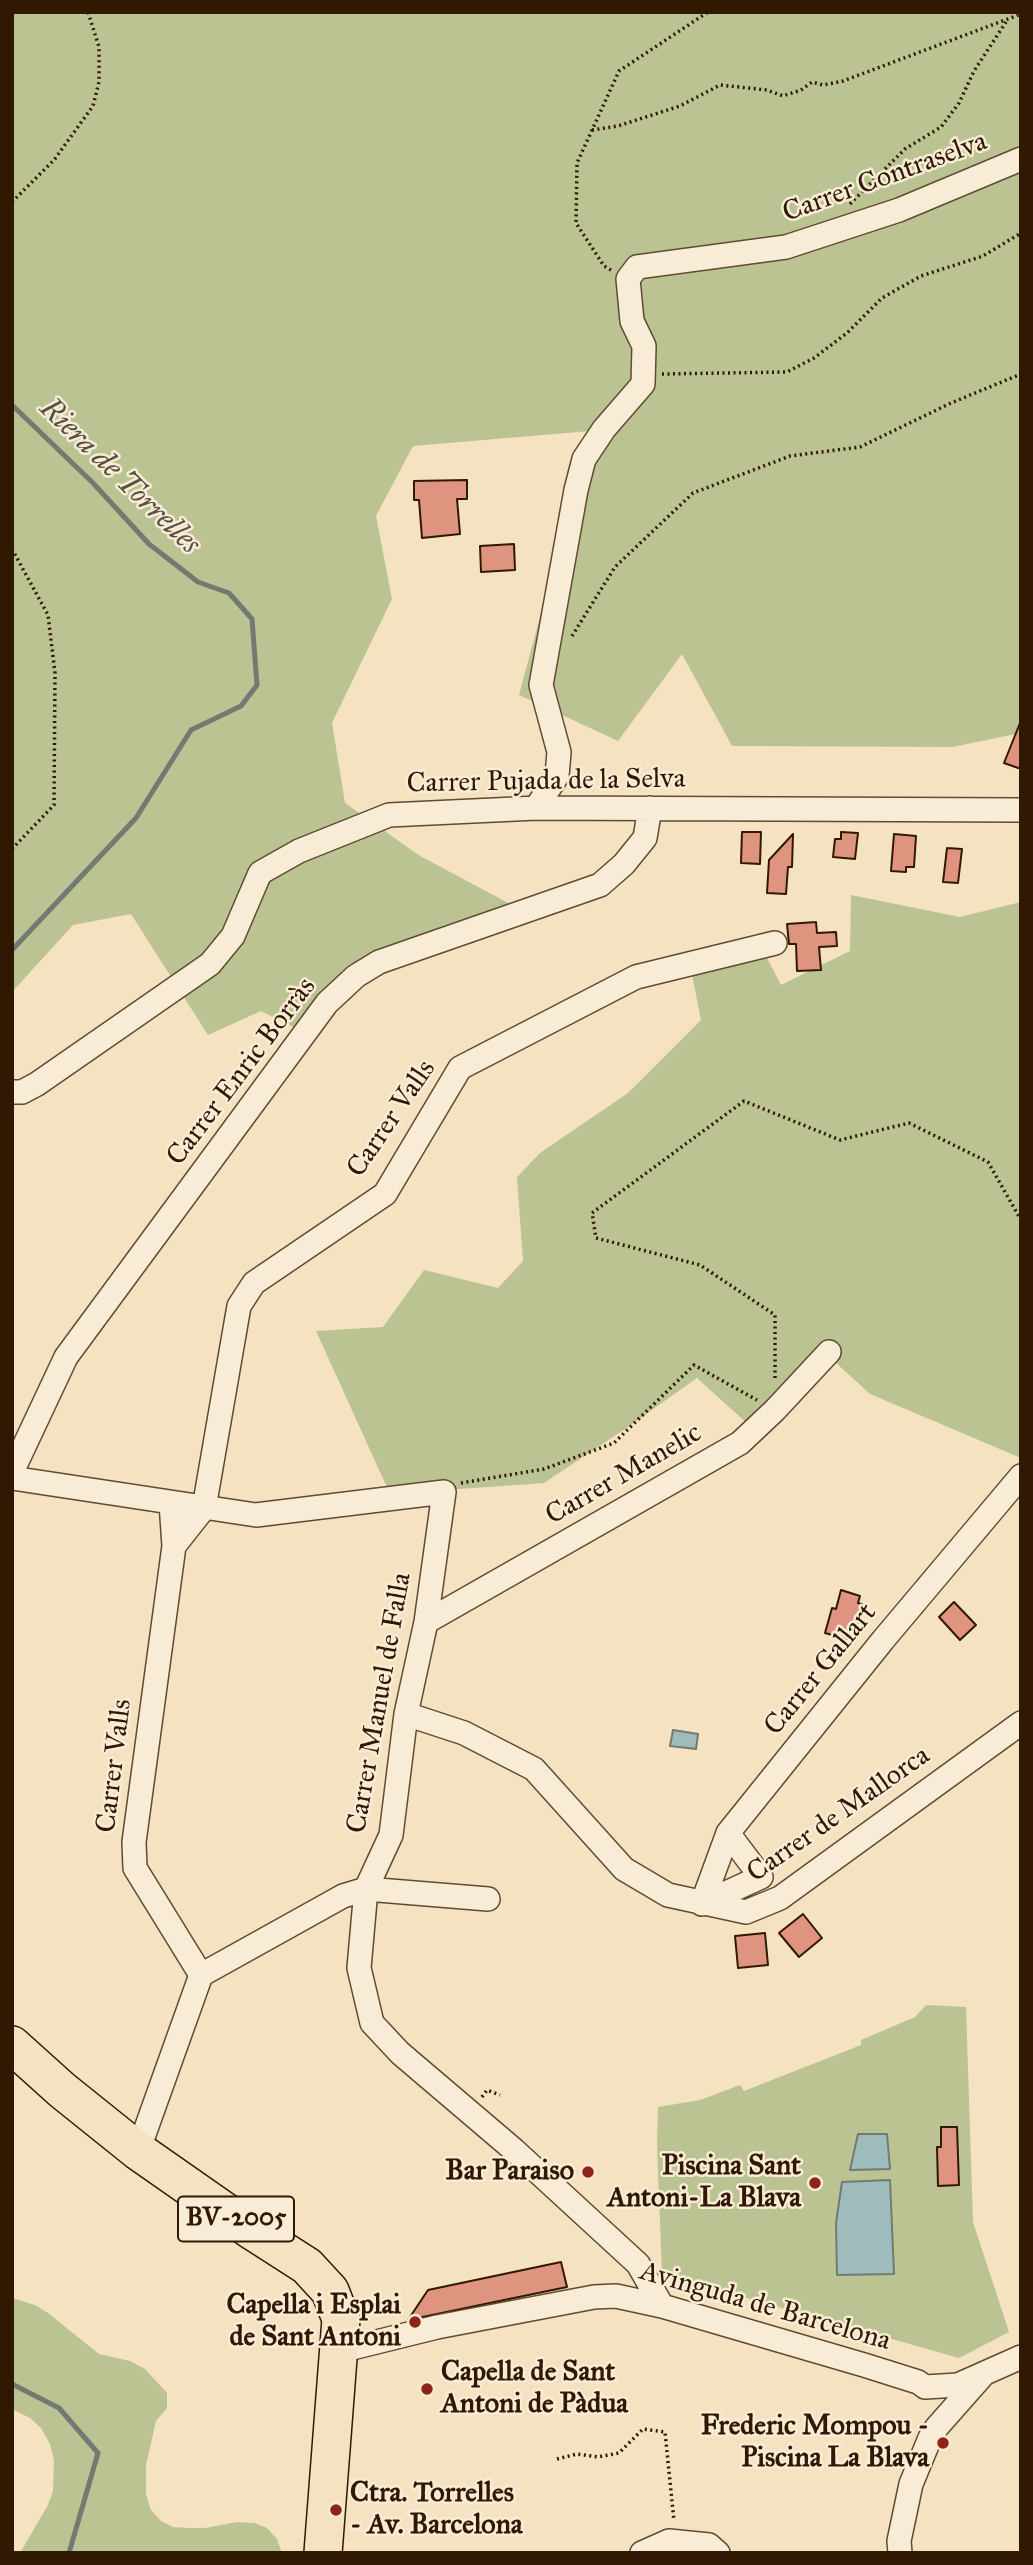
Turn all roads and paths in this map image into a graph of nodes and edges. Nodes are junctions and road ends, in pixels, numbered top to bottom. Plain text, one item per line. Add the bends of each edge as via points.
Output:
1 (89, 12) edge
2 (708, 12) edge
3 (1021, 14) edge
4 (1006, 21) junction
5 (592, 130) junction
6 (1021, 159) edge
7 (12, 202) edge
8 (832, 232) junction
9 (1021, 233) edge
10 (628, 279) junction
11 (644, 374) junction
12 (1021, 374) edge
13 (12, 549) edge
14 (571, 638) dead end
15 (536, 808) junction
16 (650, 808) junction
17 (1021, 810) edge
18 (12, 849) edge
19 (775, 943) dead end
20 (12, 1092) edge
21 (1021, 1220) edge
22 (829, 1352) dead end
23 (775, 1410) junction
24 (12, 1472) edge
25 (12, 1478) edge
26 (1017, 1485) edge
27 (444, 1492) junction
28 (171, 1503) junction
29 (204, 1508) junction
30 (174, 1546) junction
31 (426, 1622) junction
32 (406, 1714) junction
33 (1021, 1723) edge
34 (728, 1833) junction
35 (366, 1889) junction
36 (488, 1899) dead end
37 (702, 1904) junction
38 (201, 1975) junction
39 (12, 2045) edge
40 (488, 2090) dead end
41 (500, 2095) dead end
42 (138, 2151) junction
43 (638, 2264) junction
44 (617, 2296) junction
45 (662, 2306) junction
46 (340, 2351) junction
47 (1021, 2357) edge
48 (982, 2376) junction
49 (925, 2387) junction
50 (937, 2427) junction
51 (558, 2459) dead end
52 (676, 2541) junction
53 (323, 2553) edge
54 (642, 2553) edge
55 (718, 2553) edge
56 (900, 2553) edge

1 - 7 path via 99,47 99,82 93,106 54,160
2 - 5 path via 619,71
3 - 4 path
4 - 5 path via 843,81 812,82 783,96 720,85 680,106
4 - 8 path via 942,127 905,149 854,198
5 - 10 path via 577,163 576,223 604,266
6 - 8 street, Carrer Contraselva via 900,210
8 - 10 street, Carrer Contraselva via 786,247 637,267
9 - 11 path via 983,256 921,276 881,298 847,333 787,372
10 - 11 street via 632,321 644,346
11 - 15 street via 643,384 584,459 576,490 541,685 559,751 557,776
12 - 14 path via 860,447 790,456 693,493 615,567
13 - 18 path via 48,615 55,700 54,805
15 - 16 street, Carrer Pujada de la Selva
15 - 20 street, Carrer Pujada de la Selva via 389,815 299,851 260,873 233,936 210,964 37,1083
16 - 17 street, Carrer Pujada de la Selva
16 - 24 street, Carrer Enric Borràs via 645,838 600,885 379,962 327,1003 66,1357
19 - 29 street, Carrer Valls via 636,977 460,1069 385,1194 254,1283 239,1306
21 - 23 path via 988,1162 909,1123 840,1140 744,1101 592,1213 596,1238 701,1265 775,1315
22 - 23 street, Carrer Manelic
23 - 27 path via 694,1365 614,1443 544,1469 456,1484
23 - 31 street, Carrer Manelic via 740,1443
25 - 28 street
26 - 34 street, Carrer Gallart via 883,1640
27 - 29 street via 257,1516
27 - 31 street, Carrer Manuel de Falla
28 - 29 street
28 - 30 street, Carrer Valls
29 - 30 street, Carrer Valls
30 - 38 street, Carrer Valls via 134,1842 135,1868
31 - 32 street, Carrer Manuel de Falla
32 - 35 street, Carrer Manuel de Falla via 391,1835
32 - 37 street, Carrer de Mallorca via 464,1733 534,1769 624,1869 668,1895
33 - 37 street, Carrer de Mallorca via 779,1898 746,1912
34 - 37 street, Carrer Gallart
34 - 37 street via 761,1877
35 - 36 street
35 - 38 street via 343,1896
35 - 43 street, Carrer Manuel de Falla via 359,1968 372,2023
38 - 42 street
39 - 42 main road, BV-2005
40 - 41 path
42 - 46 main road, BV-2005 via 307,2266 337,2303
43 - 44 street
43 - 45 street, Carrer Manuel de Falla
44 - 45 street, Avinguda de Barcelona
44 - 46 street, Avinguda de Barcelona via 437,2327
45 - 49 street, Avinguda de Barcelona
46 - 53 main road, BV-2005
47 - 48 street
48 - 49 street via 958,2385
48 - 50 street
49 - 50 street via 938,2411
50 - 56 street via 911,2484
51 - 52 path via 619,2453 643,2429 665,2432
52 - 54 street
52 - 55 street via 709,2545

